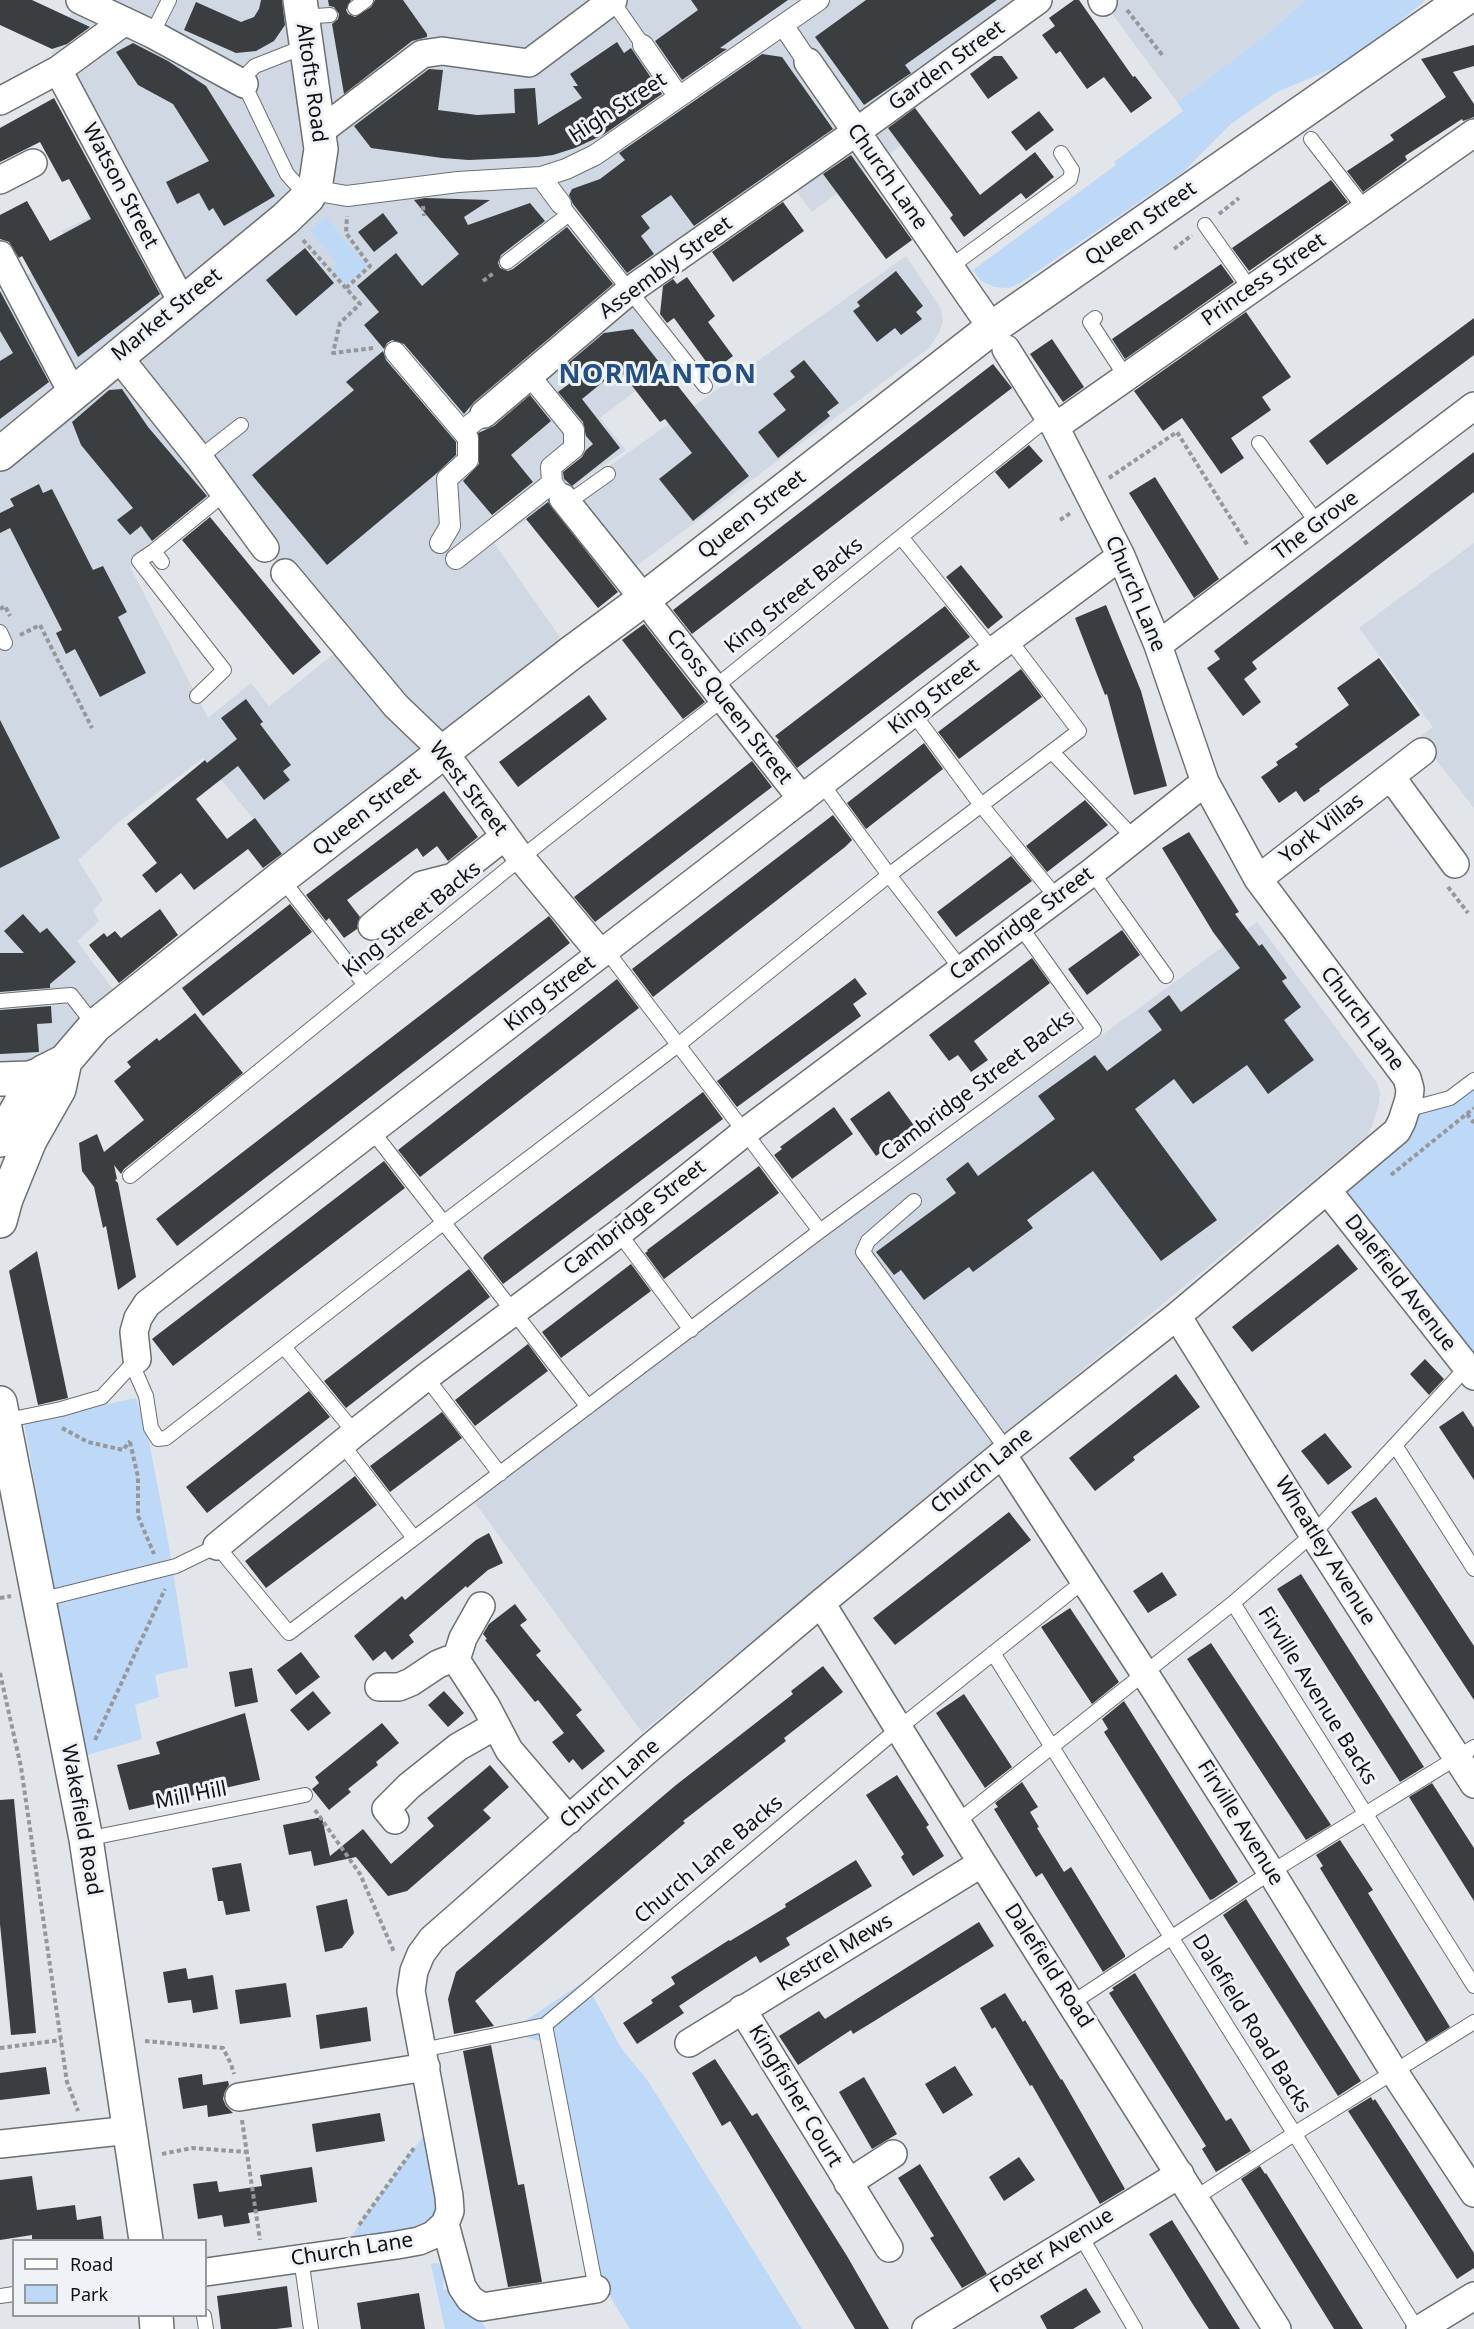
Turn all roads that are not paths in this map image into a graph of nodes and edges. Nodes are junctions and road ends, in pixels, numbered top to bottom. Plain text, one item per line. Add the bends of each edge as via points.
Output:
1 (80, 0) edge
2 (169, 0) edge
3 (819, 0) edge
4 (1038, 0) edge
5 (1463, 0) edge
6 (613, 1) edge
7 (310, 20) edge
8 (125, 21) junction
9 (783, 25) junction
10 (152, 34) junction
11 (643, 45) joint
12 (808, 62) joint
13 (58, 70) junction
14 (244, 84) junction
15 (679, 97) junction
16 (0, 101) edge
17 (319, 132) junction
18 (856, 132) junction
19 (1474, 133) edge
20 (1311, 139) dead end
21 (1061, 153) dead end
22 (33, 163) dead end
23 (540, 177) junction
24 (0, 180) edge
25 (313, 184) junction
26 (565, 209) junction
27 (1365, 209) junction
28 (1205, 225) dead end
29 (0, 255) edge
30 (507, 262) dead end
31 (950, 267) junction
32 (1251, 290) junction
33 (629, 291) junction
34 (182, 302) junction
35 (1095, 318) dead end
36 (999, 338) junction
37 (395, 352) road end
38 (117, 355) junction
39 (530, 376) junction
40 (1126, 377) junction
41 (705, 386) dead end
42 (72, 394) junction
43 (1474, 406) edge
44 (484, 414) joint
45 (1052, 422) junction
46 (241, 425) dead end
47 (462, 431) junction
48 (1259, 443) dead end
49 (0, 454) edge
50 (199, 458) junction
51 (608, 474) dead end
52 (224, 494) junction
53 (561, 495) junction
54 (1318, 524) junction
55 (901, 537) junction
56 (440, 543) dead end
57 (265, 548) dead end
58 (154, 550) junction
59 (1121, 556) junction
60 (456, 559) dead end
61 (162, 562) dead end
62 (285, 573) dead end
63 (650, 607) junction
64 (1001, 645) junction
65 (1158, 645) junction
66 (719, 693) junction
67 (197, 696) dead end
68 (913, 713) junction
69 (444, 752) junction
70 (1052, 752) junction
71 (1422, 752) dead end
72 (1387, 779) junction
73 (1205, 782) junction
74 (812, 791) junction
75 (981, 805) junction
76 (505, 836) junction
77 (1133, 837) junction
78 (521, 858) junction
79 (1455, 864) dead end
80 (1092, 872) junction
81 (889, 875) junction
82 (281, 878) junction
83 (1258, 879) junction
84 (1056, 898) junction
85 (372, 926) dead end
86 (1020, 926) junction
87 (604, 952) junction
88 (962, 970) junction
89 (1166, 976) dead end
90 (365, 985) junction
91 (0, 1001) edge
92 (95, 1026) junction
93 (678, 1045) junction
94 (53, 1067) junction
95 (0, 1079) edge
96 (1474, 1080) edge
97 (1407, 1110) junction
98 (372, 1131) junction
99 (745, 1132) junction
100 (10, 1136) edge
101 (130, 1176) dead end
102 (1327, 1190) junction
103 (914, 1201) dead end
104 (0, 1221) edge
105 (443, 1223) junction
106 (819, 1231) junction
107 (619, 1233) junction
108 (514, 1312) junction
109 (1178, 1316) junction
110 (691, 1330) junction
111 (284, 1347) junction
112 (134, 1361) junction
113 (1470, 1371) edge
114 (426, 1377) junction
115 (588, 1407) junction
116 (2, 1412) edge
117 (348, 1439) junction
118 (1395, 1445) junction
119 (1004, 1452) junction
120 (500, 1473) junction
121 (1313, 1534) junction
122 (414, 1538) junction
123 (218, 1546) junction
124 (1474, 1569) edge
125 (1084, 1581) junction
126 (40, 1600) junction
127 (821, 1603) junction
128 (1233, 1603) junction
129 (480, 1606) dead end
130 (993, 1653) junction
131 (456, 1660) junction
132 (1145, 1674) junction
133 (379, 1687) dead end
134 (495, 1726) junction
135 (899, 1728) junction
136 (1052, 1747) junction
137 (1465, 1752) edge
138 (1474, 1785) edge
139 (305, 1795) road end
140 (1366, 1813) junction
141 (395, 1820) dead end
142 (569, 1820) junction
143 (957, 1822) junction
144 (86, 1839) junction
145 (982, 1863) junction
146 (1271, 1872) junction
147 (1172, 1937) junction
148 (1474, 1986) edge
149 (1072, 2003) junction
150 (742, 2009) junction
151 (1474, 2022) edge
152 (545, 2025) junction
153 (689, 2043) dead end
154 (424, 2058) junction
155 (1394, 2072) junction
156 (239, 2097) dead end
157 (1294, 2134) junction
158 (0, 2145) edge
159 (133, 2145) junction
160 (893, 2154) dead end
161 (1180, 2174) junction
162 (848, 2182) junction
163 (1474, 2193) edge
164 (1195, 2198) junction
165 (445, 2224) junction
166 (1079, 2233) junction
167 (146, 2239) edge
168 (889, 2248) dead end
169 (301, 2258) junction
170 (207, 2272) edge
171 (596, 2289) joint
172 (1474, 2295) edge
173 (1428, 2327) edge
174 (311, 2329) edge
175 (926, 2329) edge
176 (1135, 2329) edge
177 (1277, 2329) edge

1 - 8 street
2 - 10 lane
3 - 9 street, High Street
4 - 18 street, Garden Street
5 - 36 street, Queen Street
6 - 11 lane
6 - 17 street via 529,63 442,51 422,54
7 - 14 lane via 255,66
7 - 17 street, Altofts Road
8 - 10 street
8 - 13 street
9 - 12 street, Church Lane
9 - 15 street, High Street
10 - 14 street
11 - 15 street
12 - 18 street, Church Lane
13 - 16 street
13 - 34 street, Watson Street
14 - 25 lane via 287,174
15 - 23 street, High Street via 595,155
17 - 25 street, Altofts Road via 321,148
18 - 31 street, Church Lane
18 - 33 street, Assembly Street
19 - 27 street, Princess Street
20 - 27 lane
21 - 31 lane via 1072,170 1070,179
22 - 24 street
23 - 25 street, High Street via 458,182 347,196
23 - 26 street
25 - 34 street, Market Street via 285,219
26 - 30 lane
26 - 33 lane
27 - 32 street, Princess Street
28 - 32 lane
29 - 42 street
31 - 36 street, Church Lane
32 - 40 street, Princess Street
33 - 39 street, Assembly Street
33 - 41 lane
34 - 38 street, Market Street
35 - 40 lane via 1090,322
36 - 45 street, Church Lane
36 - 63 street, Queen Street
37 - 47 street
38 - 42 street, Market Street
38 - 50 street
39 - 44 street, Assembly Street
39 - 53 street via 574,430 574,448 552,467
40 - 45 street, Princess Street
42 - 49 street, Market Street
43 - 54 street, The Grove
44 - 47 street
45 - 55 lane, King Street Backs
45 - 59 street, Church Lane
46 - 50 lane
47 - 56 street via 468,438 468,460 447,478 450,526
48 - 54 lane
50 - 52 street
51 - 53 lane
52 - 57 street
52 - 58 lane
53 - 60 street
53 - 63 street, Cross Queen Street
54 - 65 street, The Grove
55 - 64 lane
55 - 66 lane, King Street Backs
58 - 61 lane
58 - 67 lane via 139,561 224,670
59 - 64 street, King Street
59 - 65 street, Church Lane
62 - 69 street, West Street via 396,706
63 - 66 street, Cross Queen Street
63 - 69 street, Queen Street
64 - 68 street, King Street
64 - 70 lane via 1079,731
65 - 73 street, Church Lane
66 - 74 street, Cross Queen Street
66 - 78 lane, King Street Backs
68 - 74 street, King Street
68 - 75 lane
69 - 76 street, West Street
69 - 82 street, Queen Street
70 - 75 lane
70 - 77 lane
71 - 72 street, York Villas
72 - 79 street via 1394,781
72 - 83 street, York Villas
73 - 77 street, Cambridge Street
73 - 83 street, Church Lane
74 - 81 lane
74 - 87 street, King Street
75 - 81 lane
75 - 84 lane
76 - 78 street, West Street
76 - 85 street via 453,877 422,885
77 - 80 street, Cambridge Street
78 - 87 street, West Street
78 - 90 lane, King Street Backs
80 - 84 street, Cambridge Street
80 - 89 lane
81 - 88 lane
81 - 93 lane
82 - 90 lane
82 - 92 street, Queen Street
83 - 97 street, Church Lane via 1407,1078
84 - 86 street, Cambridge Street
86 - 88 street, Cambridge Street
86 - 106 lane, Cambridge Street Backs via 1094,1030
87 - 93 lane
87 - 98 street, King Street
88 - 99 street, Cambridge Street
90 - 101 lane, King Street Backs
91 - 92 lane via 72,995
92 - 94 street, Queen Street
93 - 99 lane
93 - 105 lane
94 - 95 street via 30,1078
94 - 100 street via 60,1089
96 - 97 lane via 1450,1098
97 - 102 street, Church Lane via 1397,1131
98 - 105 lane
98 - 112 street, King Street via 147,1304 134,1332
99 - 106 lane
99 - 107 street, Cambridge Street
100 - 104 street via 6,1199
102 - 109 street, Church Lane
102 - 113 street, Dalefield Avenue
103 - 119 lane via 868,1241 863,1252
105 - 108 lane
105 - 111 lane
106 - 110 lane, Cambridge Street Backs
107 - 108 street, Cambridge Street
107 - 110 lane
108 - 114 street, Cambridge Street
108 - 115 lane
109 - 119 street, Church Lane
109 - 121 street, Wheatley Avenue
110 - 115 lane, Cambridge Street Backs
111 - 112 lane via 166,1438 158,1439 151,1428 146,1396
111 - 117 lane
112 - 116 lane via 102,1397 35,1414
113 - 118 lane, Firville Avenue Backs
114 - 117 street, Cambridge Street
114 - 120 lane
115 - 120 lane, Cambridge Street Backs
116 - 126 street, Wakefield Road
117 - 122 lane
117 - 123 street, Cambridge Street
118 - 121 lane, Firville Avenue Backs
118 - 124 lane
119 - 125 street, Firville Avenue
119 - 127 street, Church Lane
120 - 122 lane, Cambridge Street Backs
121 - 128 lane, Firville Avenue Backs
121 - 137 street, Wheatley Avenue
122 - 123 lane, Cambridge Street Backs via 289,1634
123 - 126 lane, Cambridge Street via 169,1568
125 - 130 lane
125 - 132 street, Firville Avenue
126 - 144 street, Wakefield Road
127 - 135 street, Dalefield Road
127 - 142 street, Church Lane
128 - 132 lane, Firville Avenue Backs
128 - 140 lane, Firville Avenue Backs
129 - 131 street
130 - 135 lane
130 - 136 lane, Dalefield Road Backs
131 - 133 street via 438,1664 399,1687
131 - 134 street
132 - 136 lane
132 - 146 street, Firville Avenue
134 - 141 street via 458,1747 409,1786 386,1809
134 - 142 street via 509,1750
135 - 143 street, Dalefield Road
135 - 152 lane, Church Lane Backs
136 - 143 lane
136 - 147 lane, Dalefield Road Backs
137 - 138 street, Wheatley Avenue
137 - 140 lane, Firville Avenue Backs
139 - 144 lane, Mill Hill
140 - 146 lane, Firville Avenue Backs
140 - 148 lane, Firville Avenue Backs
142 - 154 street, Church Lane via 421,1954 411,1991
143 - 145 street, Dalefield Road
144 - 159 street, Wakefield Road
145 - 149 street, Dalefield Road
145 - 150 street, Kestrel Mews
146 - 147 lane, Dalefield Road Backs
146 - 155 street, Firville Avenue
147 - 149 lane, Dalefield Road Backs
147 - 157 lane, Dalefield Road Backs
149 - 161 street, Dalefield Road
150 - 153 street, Kestrel Mews
150 - 162 street, Kingfisher Court
151 - 155 lane
152 - 154 lane, Church Lane Backs
152 - 171 lane
154 - 156 street via 304,2076
154 - 165 street, Church Lane via 450,2211
155 - 157 lane, Dalefield Road Backs
155 - 163 street, Firville Avenue
157 - 164 lane, Dalefield Road Backs
157 - 173 lane, Dalefield Road Backs
158 - 159 street via 90,2134
159 - 167 street, Wakefield Road
160 - 162 street, Kingfisher Court
161 - 164 street, Dalefield Road
161 - 166 street, Foster Avenue
162 - 168 street, Kingfisher Court
164 - 177 street, Dalefield Road
165 - 169 street, Church Lane via 419,2241
165 - 171 street via 462,2287 482,2307
166 - 175 street, Foster Avenue
166 - 176 lane
169 - 170 street, Church Lane
169 - 174 lane
172 - 173 street

